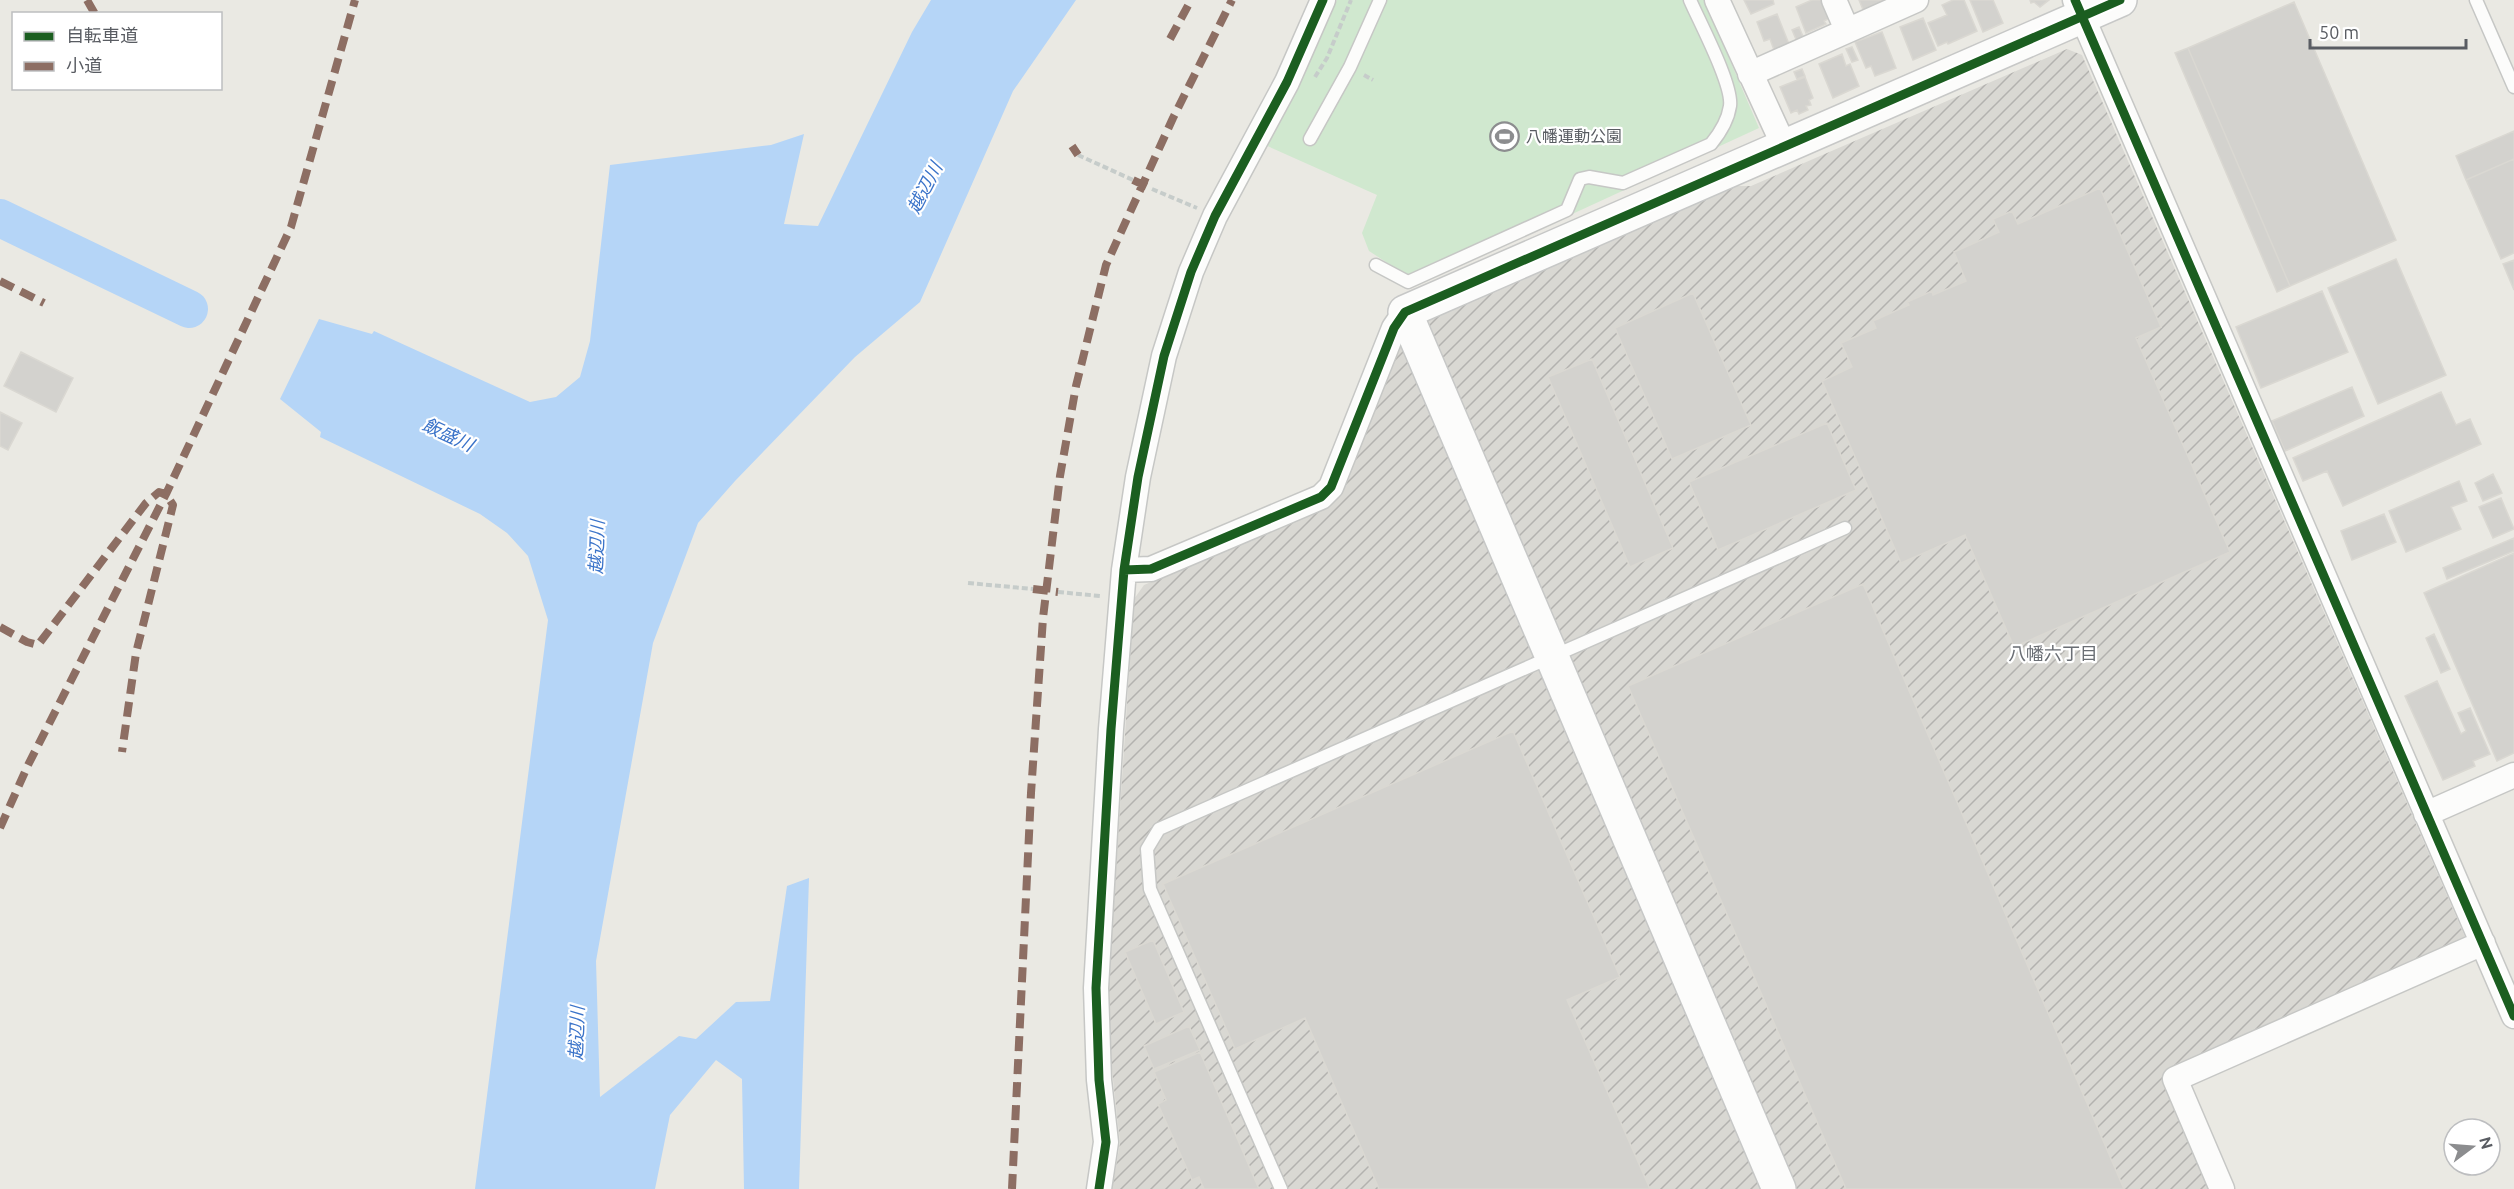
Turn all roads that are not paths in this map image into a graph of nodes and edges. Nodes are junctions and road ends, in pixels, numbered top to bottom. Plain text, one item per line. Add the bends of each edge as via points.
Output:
1 (1323, 0) edge
2 (1380, 0) edge
3 (1690, 0) edge
4 (1717, 0) edge
5 (1834, 0) edge
6 (1916, 0) edge
7 (2120, 0) edge
8 (2476, 0) edge
9 (2078, 8) edge
10 (1847, 30) junction
11 (1750, 74) junction
12 (2514, 87) edge
13 (1310, 139) dead end
14 (1784, 146) junction
15 (1376, 265) dead end
16 (1411, 300) junction
17 (1845, 528) dead end
18 (1124, 570) junction
19 (1551, 657) junction
20 (2514, 775) edge
21 (2426, 814) junction
22 (2483, 943) junction
23 (2514, 1016) edge
24 (1099, 1189) edge
25 (1281, 1189) edge
26 (1779, 1189) edge
27 (2222, 1189) edge

1 - 18 street via 1191,272 1151,407
2 - 13 lane via 1350,67
3 - 16 lane via 1728,88 1730,105 1726,119 1711,144 1623,183 1580,179 1567,210
4 - 11 street
5 - 10 street
6 - 10 street
7 - 9 street
8 - 12 lane
9 - 14 street
9 - 21 street
10 - 11 street
11 - 14 street
14 - 16 street
15 - 16 lane
16 - 18 street via 1394,328 1331,487 1321,497 1151,569
16 - 19 street
17 - 19 lane
18 - 24 street via 1096,988 1106,1142
19 - 25 lane via 1159,829 1146,849 1150,889
19 - 26 street
20 - 21 street
21 - 22 street
22 - 23 street
22 - 27 street via 2175,1079

